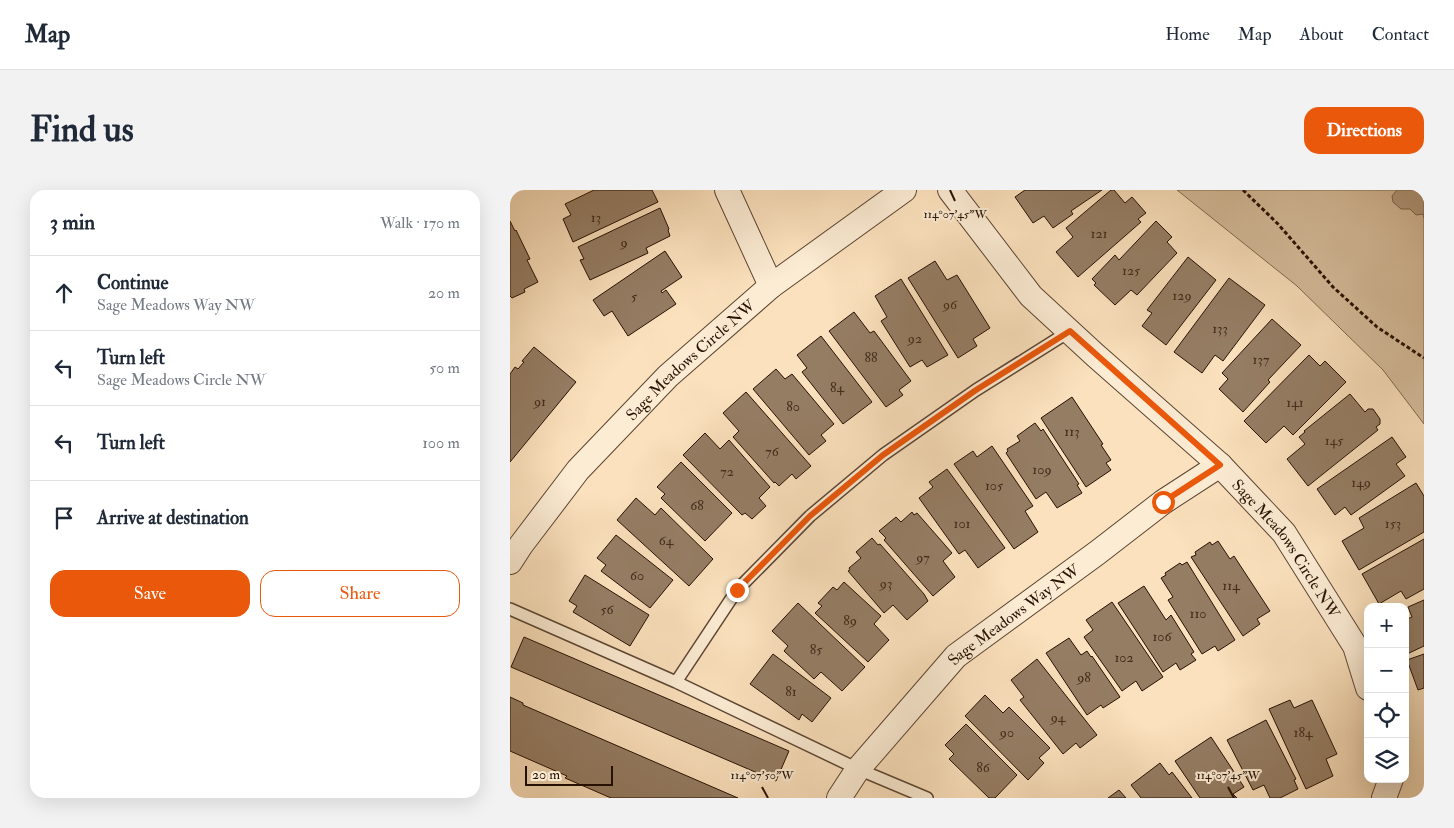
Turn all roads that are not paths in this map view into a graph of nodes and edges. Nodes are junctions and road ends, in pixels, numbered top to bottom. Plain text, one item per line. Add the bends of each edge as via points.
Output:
1 (727, 190) edge
2 (904, 190) edge
3 (950, 190) edge
4 (771, 286) junction
5 (1070, 331) junction
6 (1220, 465) junction
7 (510, 562) edge
8 (510, 609) edge
9 (1364, 675) edge
10 (676, 682) junction
11 (858, 769) junction
12 (1390, 783) edge
13 (839, 798) edge
14 (927, 798) edge
15 (1384, 798) edge

1 - 4 street
2 - 4 street, Sage Meadows Circle NW
3 - 5 street, Sage Meadows Circle NW via 1031,296
4 - 7 street, Sage Meadows Circle NW via 668,376 585,464
5 - 6 street, Sage Meadows Circle NW
5 - 10 lane via 976,390 883,455 810,516 737,590
6 - 9 street, Sage Meadows Circle NW via 1284,533 1355,646
6 - 11 street, Sage Meadows Way NW via 1163,502 956,656
8 - 10 lane
10 - 11 lane
11 - 13 street, Sage Meadows Way NW
11 - 14 lane
12 - 15 street

